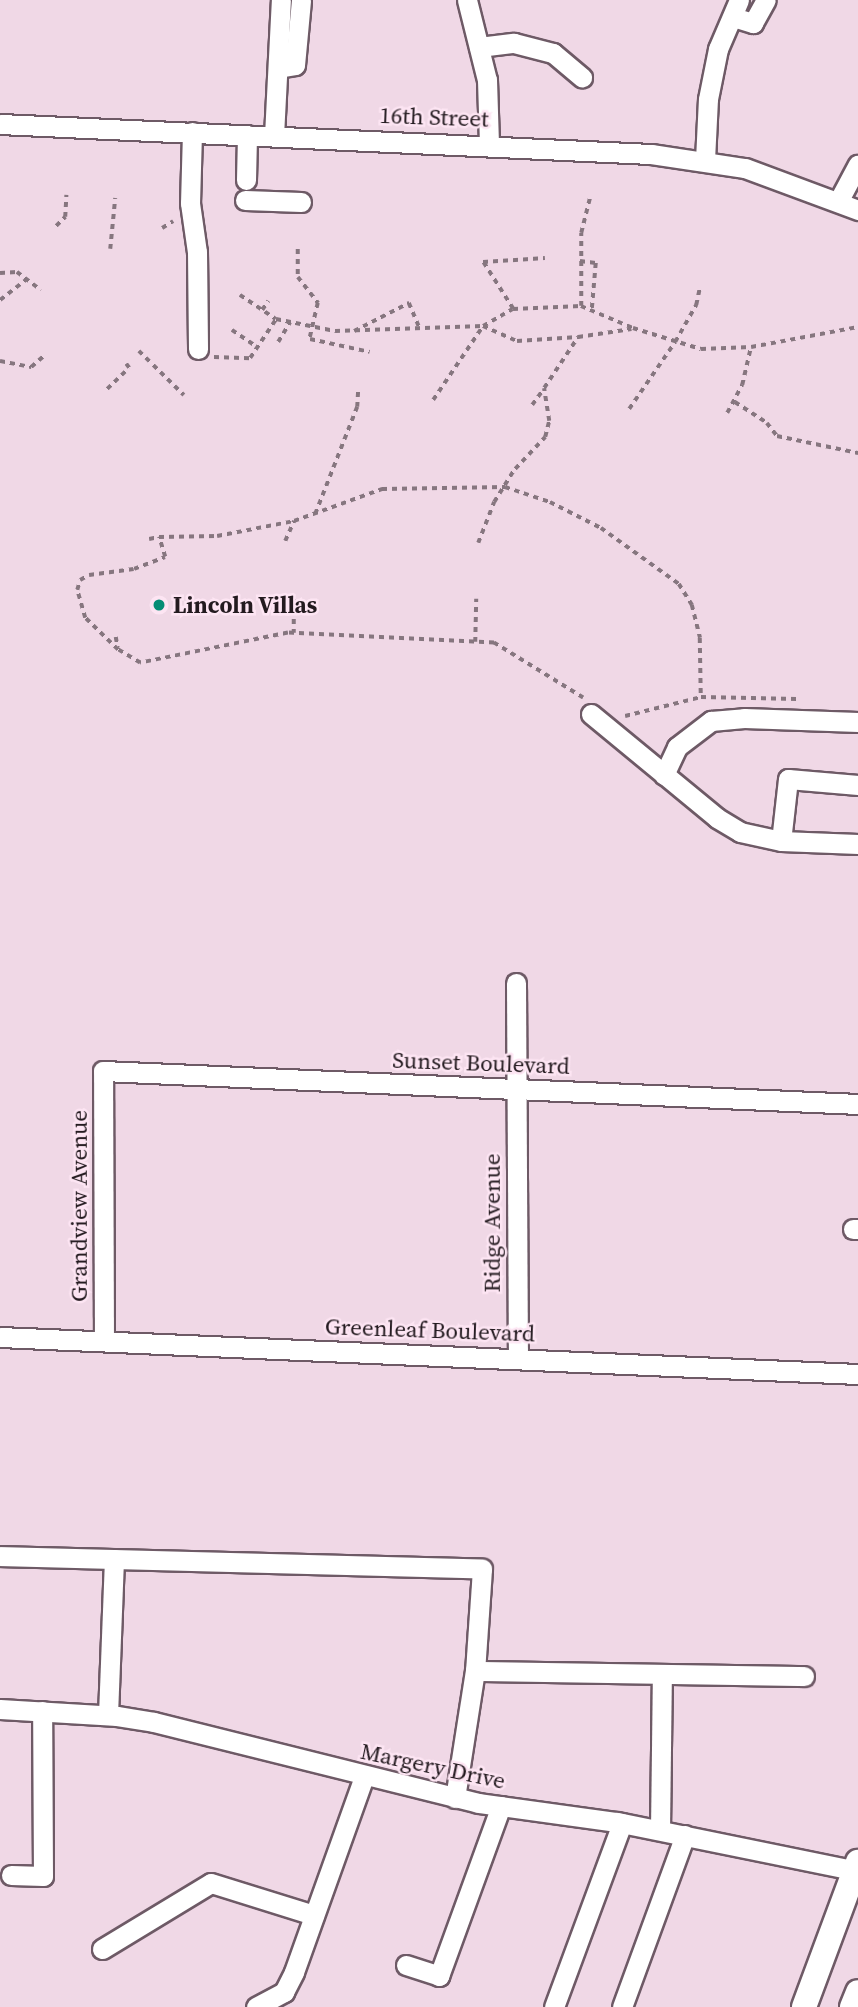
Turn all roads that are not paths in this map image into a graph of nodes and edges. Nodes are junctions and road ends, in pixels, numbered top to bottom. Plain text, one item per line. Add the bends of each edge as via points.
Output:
1 (281, 0) edge
2 (301, 0) edge
3 (467, 0) edge
4 (766, 0) edge
5 (736, 8) edge
6 (479, 47) junction
7 (278, 68) junction
8 (582, 77) dead end
9 (0, 124) edge
10 (192, 132) junction
11 (247, 135) junction
12 (274, 136) junction
13 (489, 143) junction
14 (705, 160) junction
15 (858, 165) edge
16 (839, 200) junction
17 (301, 202) dead end
18 (858, 210) edge
19 (204, 353) road end
20 (593, 709) road end
21 (858, 722) edge
22 (664, 775) junction
23 (858, 785) edge
24 (780, 841) junction
25 (858, 844) edge
26 (516, 983) dead end
27 (103, 1072) joint
28 (516, 1088) junction
29 (858, 1104) edge
30 (0, 1337) edge
31 (104, 1341) junction
32 (517, 1358) junction
33 (858, 1374) edge
34 (0, 1556) edge
35 (114, 1559) junction
36 (475, 1671) junction
37 (662, 1675) junction
38 (804, 1676) dead end
39 (0, 1709) edge
40 (42, 1711) junction
41 (107, 1715) junction
42 (364, 1777) junction
43 (455, 1798) junction
44 (501, 1806) junction
45 (622, 1823) junction
46 (660, 1830) junction
47 (685, 1835) junction
48 (857, 1868) edge
49 (11, 1875) dead end
50 (314, 1914) junction
51 (102, 1949) dead end
52 (406, 1965) dead end
53 (858, 1992) edge
54 (256, 2007) edge
55 (554, 2007) edge
56 (622, 2007) edge
57 (804, 2007) edge
58 (852, 2007) edge

1 - 7 street
2 - 7 street via 295,65
3 - 6 street
4 - 5 street via 753,23
5 - 14 street via 713,74
6 - 8 street via 514,43 553,53
6 - 13 street via 488,80
7 - 12 street
9 - 10 street, 16th Street
10 - 11 street, 16th Street
10 - 19 street via 190,202
11 - 12 street, 16th Street
11 - 17 street via 246,190
12 - 13 street, 16th Street
13 - 14 street, 16th Street
14 - 16 street, 16th Street via 769,175
15 - 16 street
16 - 18 street, 16th Street
20 - 22 street
21 - 22 street via 711,721 677,747
22 - 24 street via 740,832
23 - 24 street via 788,779
24 - 25 street
26 - 28 street, Ridge Avenue
27 - 28 street, Sunset Boulevard
27 - 31 street, Grandview Avenue
28 - 29 street, Sunset Boulevard
28 - 32 street, Ridge Avenue
30 - 31 street, Greenleaf Boulevard
31 - 32 street, Greenleaf Boulevard
32 - 33 street, Greenleaf Boulevard
34 - 35 street
35 - 36 street via 482,1569
35 - 41 street
36 - 37 street
36 - 43 street
37 - 38 street
37 - 46 street
39 - 40 street, Margery Drive
40 - 41 street, Margery Drive
40 - 49 street via 43,1876
41 - 42 street, Margery Drive via 154,1722
42 - 43 street, Margery Drive
42 - 50 street
43 - 44 street, Margery Drive
44 - 45 street, Margery Drive
44 - 52 street via 439,1976
45 - 46 street, Margery Drive
45 - 55 street
46 - 47 street, Margery Drive
47 - 48 street, Margery Drive
47 - 56 street
48 - 57 main road
50 - 51 street via 211,1884
50 - 54 street via 284,1992
53 - 58 main road

